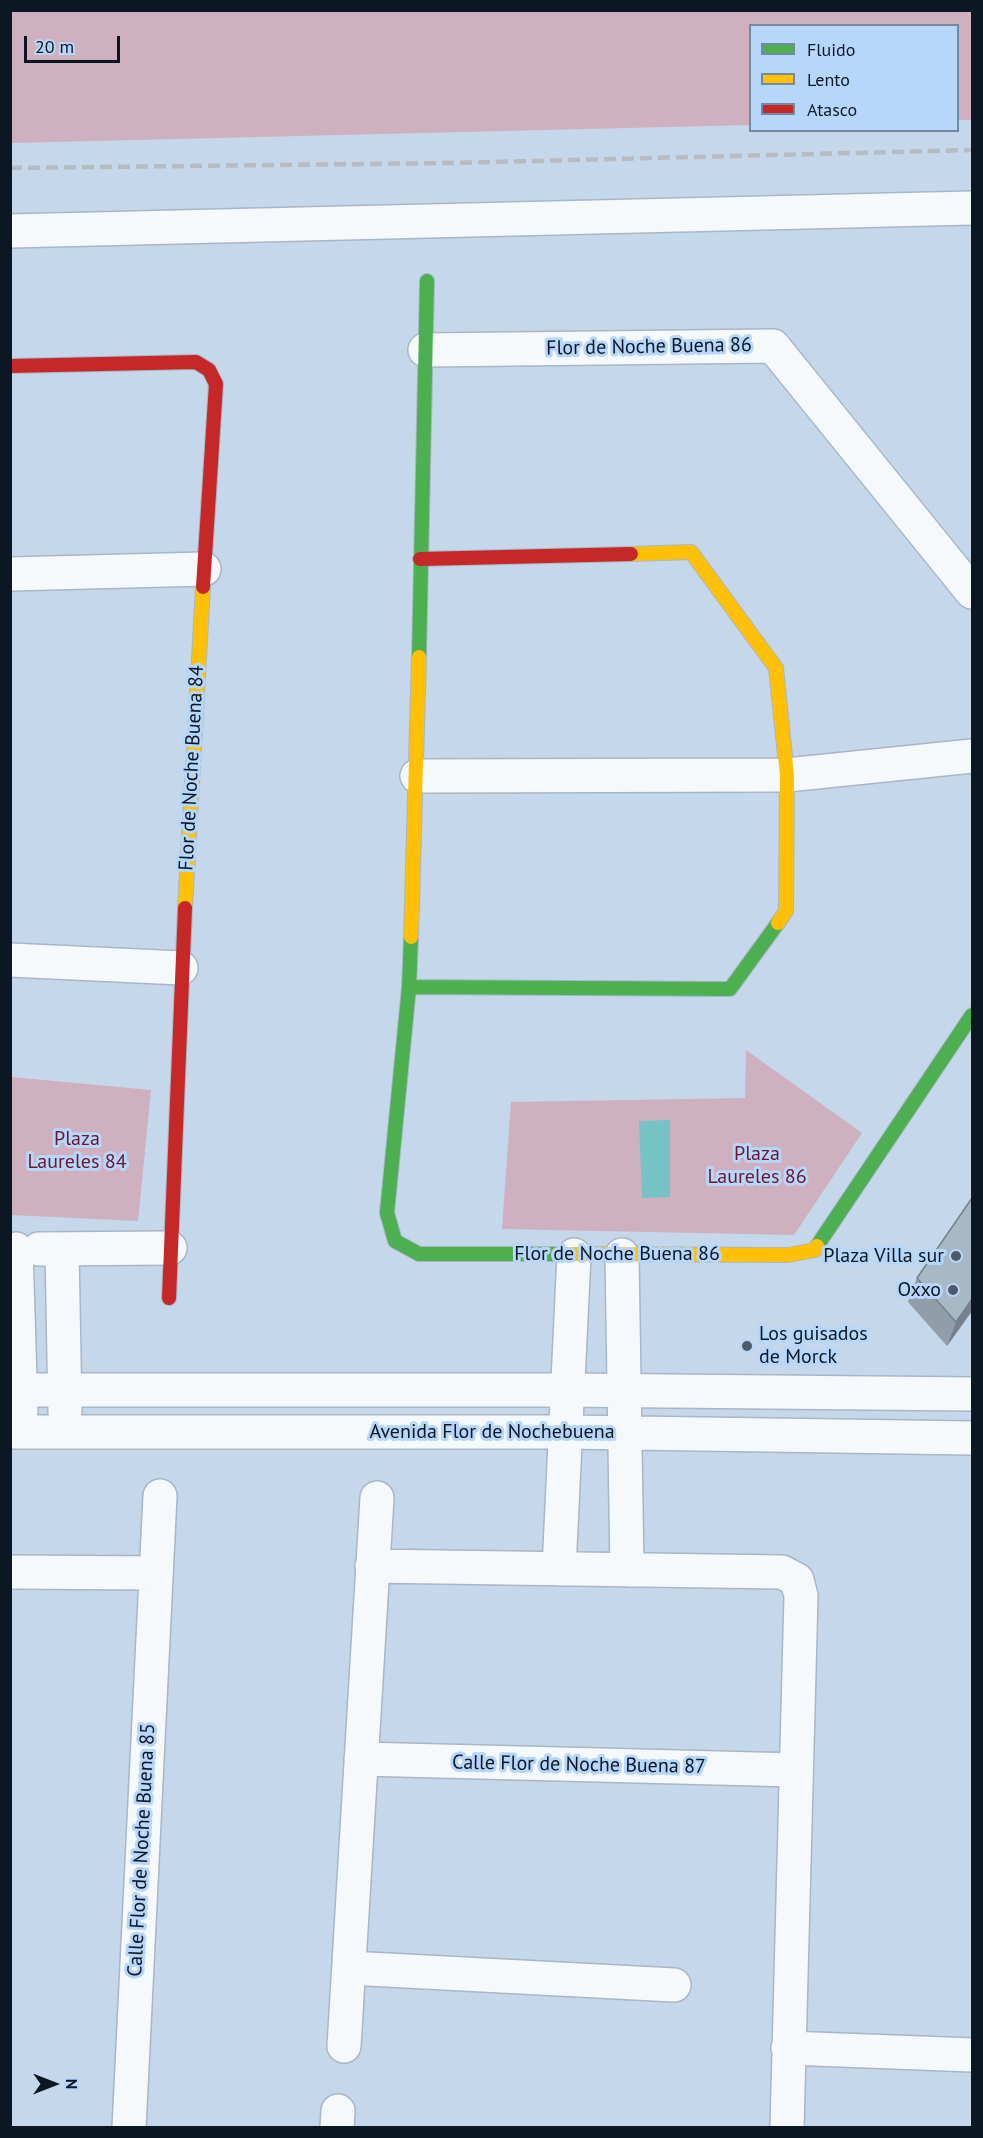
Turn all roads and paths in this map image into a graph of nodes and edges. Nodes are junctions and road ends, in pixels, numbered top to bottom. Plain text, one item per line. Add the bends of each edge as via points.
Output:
1 (972, 208) edge
2 (10, 231) edge
3 (427, 281) dead end
4 (425, 350) junction
5 (10, 366) edge
6 (420, 559) junction
7 (204, 569) junction
8 (10, 574) edge
9 (972, 592) edge
10 (972, 756) edge
11 (787, 775) junction
12 (417, 776) junction
13 (10, 960) edge
14 (181, 968) junction
15 (409, 987) junction
16 (972, 1014) edge
17 (170, 1248) junction
18 (13, 1249) edge
19 (62, 1249) junction
20 (574, 1255) junction
21 (622, 1255) junction
22 (169, 1298) dead end
23 (15, 1390) edge
24 (64, 1390) junction
25 (567, 1390) junction
26 (624, 1390) junction
27 (972, 1394) edge
28 (16, 1432) edge
29 (65, 1432) junction
30 (566, 1432) junction
31 (624, 1433) junction
32 (972, 1438) edge
33 (160, 1496) dead end
34 (376, 1498) dead end
35 (372, 1566) junction
36 (559, 1569) junction
37 (627, 1570) junction
38 (10, 1572) edge
39 (156, 1573) junction
40 (361, 1759) junction
41 (796, 1770) junction
42 (349, 1968) junction
43 (674, 1985) dead end
44 (344, 2046) dead end
45 (788, 2048) junction
46 (972, 2055) edge
47 (129, 2127) edge
48 (787, 2127) edge

1 - 2 street
3 - 4 street, Flor de Noche Buena 86
4 - 6 street, Flor de Noche Buena 86
4 - 9 street, Flor de Noche Buena 86 via 773,346
5 - 7 street, Flor de Noche Buena 84 via 196,362 209,370 216,384
6 - 11 street via 691,552 776,668
6 - 12 street, Flor de Noche Buena 86
7 - 8 street
7 - 14 street, Flor de Noche Buena 84
10 - 11 street
11 - 12 street
11 - 15 street via 786,911 730,989
12 - 15 street, Flor de Noche Buena 86
13 - 14 street
14 - 17 street, Flor de Noche Buena 84
15 - 20 street, Flor de Noche Buena 86 via 387,1213 395,1241 419,1254
16 - 21 street, Flor de Noche Buena 86 via 815,1250 788,1255
17 - 19 street
17 - 22 street, Flor de Noche Buena 84
18 - 19 street
18 - 23 street
19 - 24 street
20 - 21 street, Flor de Noche Buena 86
20 - 25 street
21 - 26 street
23 - 24 street
23 - 28 street
24 - 25 street
24 - 29 street
25 - 26 street
25 - 30 street
26 - 27 street
26 - 31 street
28 - 29 street, Avenida Flor de Nochebuena
29 - 30 street, Avenida Flor de Nochebuena
30 - 31 street, Avenida Flor de Nochebuena
30 - 36 street
31 - 32 street, Avenida Flor de Nochebuena
31 - 37 street
33 - 39 street, Calle Flor de Noche Buena 85
34 - 35 street
35 - 36 street
35 - 40 street
36 - 37 street
37 - 41 street via 782,1572 797,1580 801,1596
38 - 39 street
39 - 47 street, Calle Flor de Noche Buena 85
40 - 41 street, Calle Flor de Noche Buena 87
40 - 42 street
41 - 45 street
42 - 43 street
42 - 44 street
45 - 46 street
45 - 48 street

